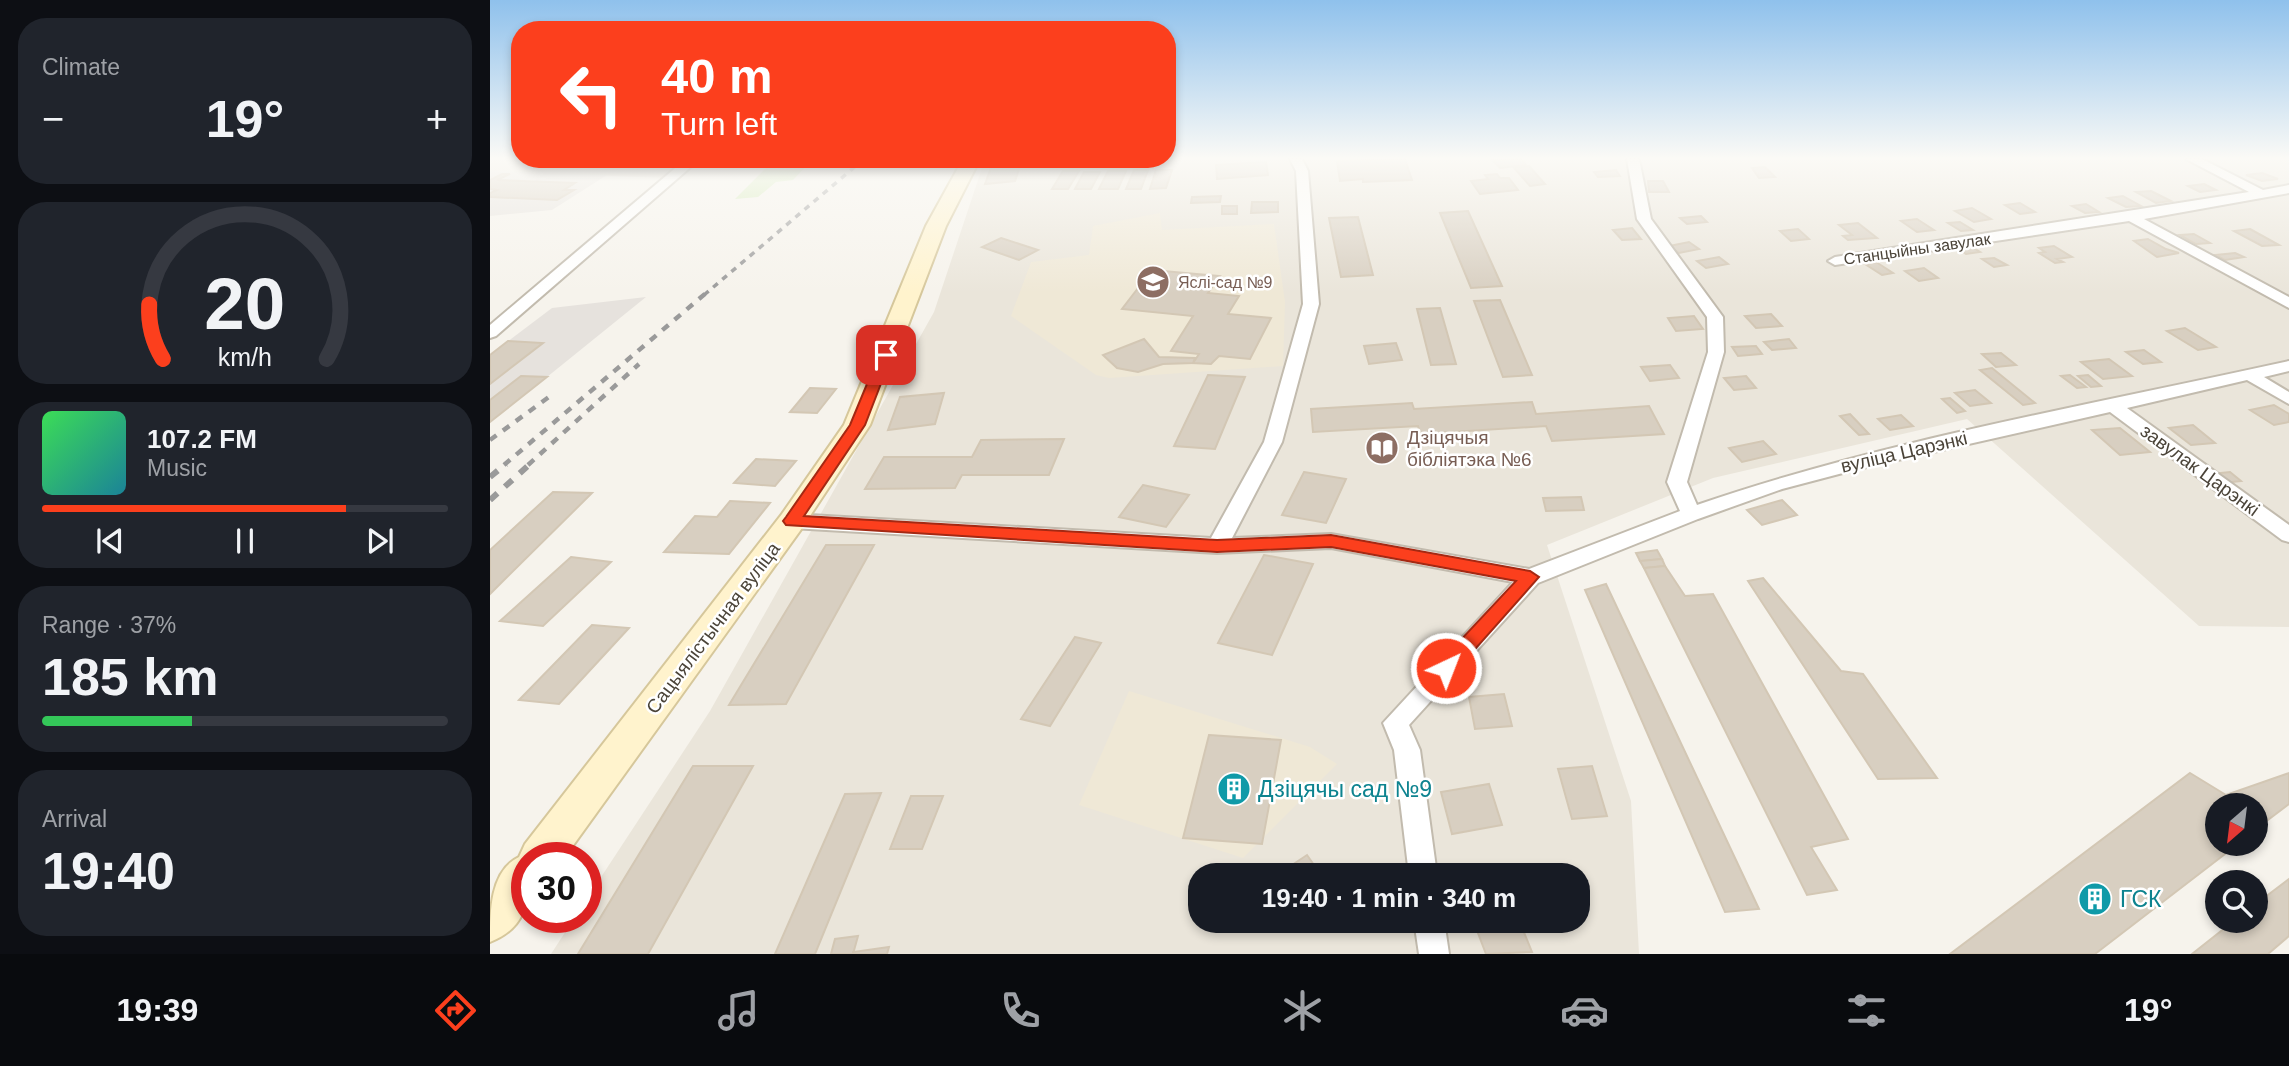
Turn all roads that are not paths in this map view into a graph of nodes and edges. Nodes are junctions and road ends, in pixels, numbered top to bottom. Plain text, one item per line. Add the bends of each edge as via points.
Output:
1 (642, 204) edge
2 (948, 204) edge
3 (1304, 204) edge
4 (1641, 204) edge
5 (2210, 204) edge
6 (2131, 218) junction
7 (1835, 261) dead end
8 (2289, 303) edge
9 (490, 333) edge
10 (2289, 366) edge
11 (2250, 375) junction
12 (2289, 399) edge
13 (2112, 405) junction
14 (1691, 514) junction
15 (792, 521) junction
16 (2289, 534) edge
17 (1217, 546) junction
18 (1530, 577) junction
19 (551, 842) edge
20 (1421, 863) edge
21 (511, 894) edge
22 (490, 921) edge
23 (1431, 933) edge
24 (1434, 954) edge

1 - 9 street
2 - 15 street, Сацыялістычная вуліца via 857,425
3 - 17 street via 1311,304 1273,442
4 - 14 street via 1644,219 1715,317 1716,352 1677,482
5 - 6 street, Станцыйны завулак
6 - 7 street, Станцыйны завулак
6 - 8 street
10 - 11 street, вуліца Царэнкі
11 - 12 street
11 - 13 street, вуліца Царэнкі
13 - 14 street, вуліца Царэнкі via 1857,463
13 - 16 street, завулак Царэнкі
14 - 18 street, вуліца Царэнкі
15 - 17 street
15 - 19 street, Сацыялістычная вуліца
17 - 18 street via 1331,541
18 - 20 street via 1396,723 1407,750
21 - 22 street
23 - 24 street

